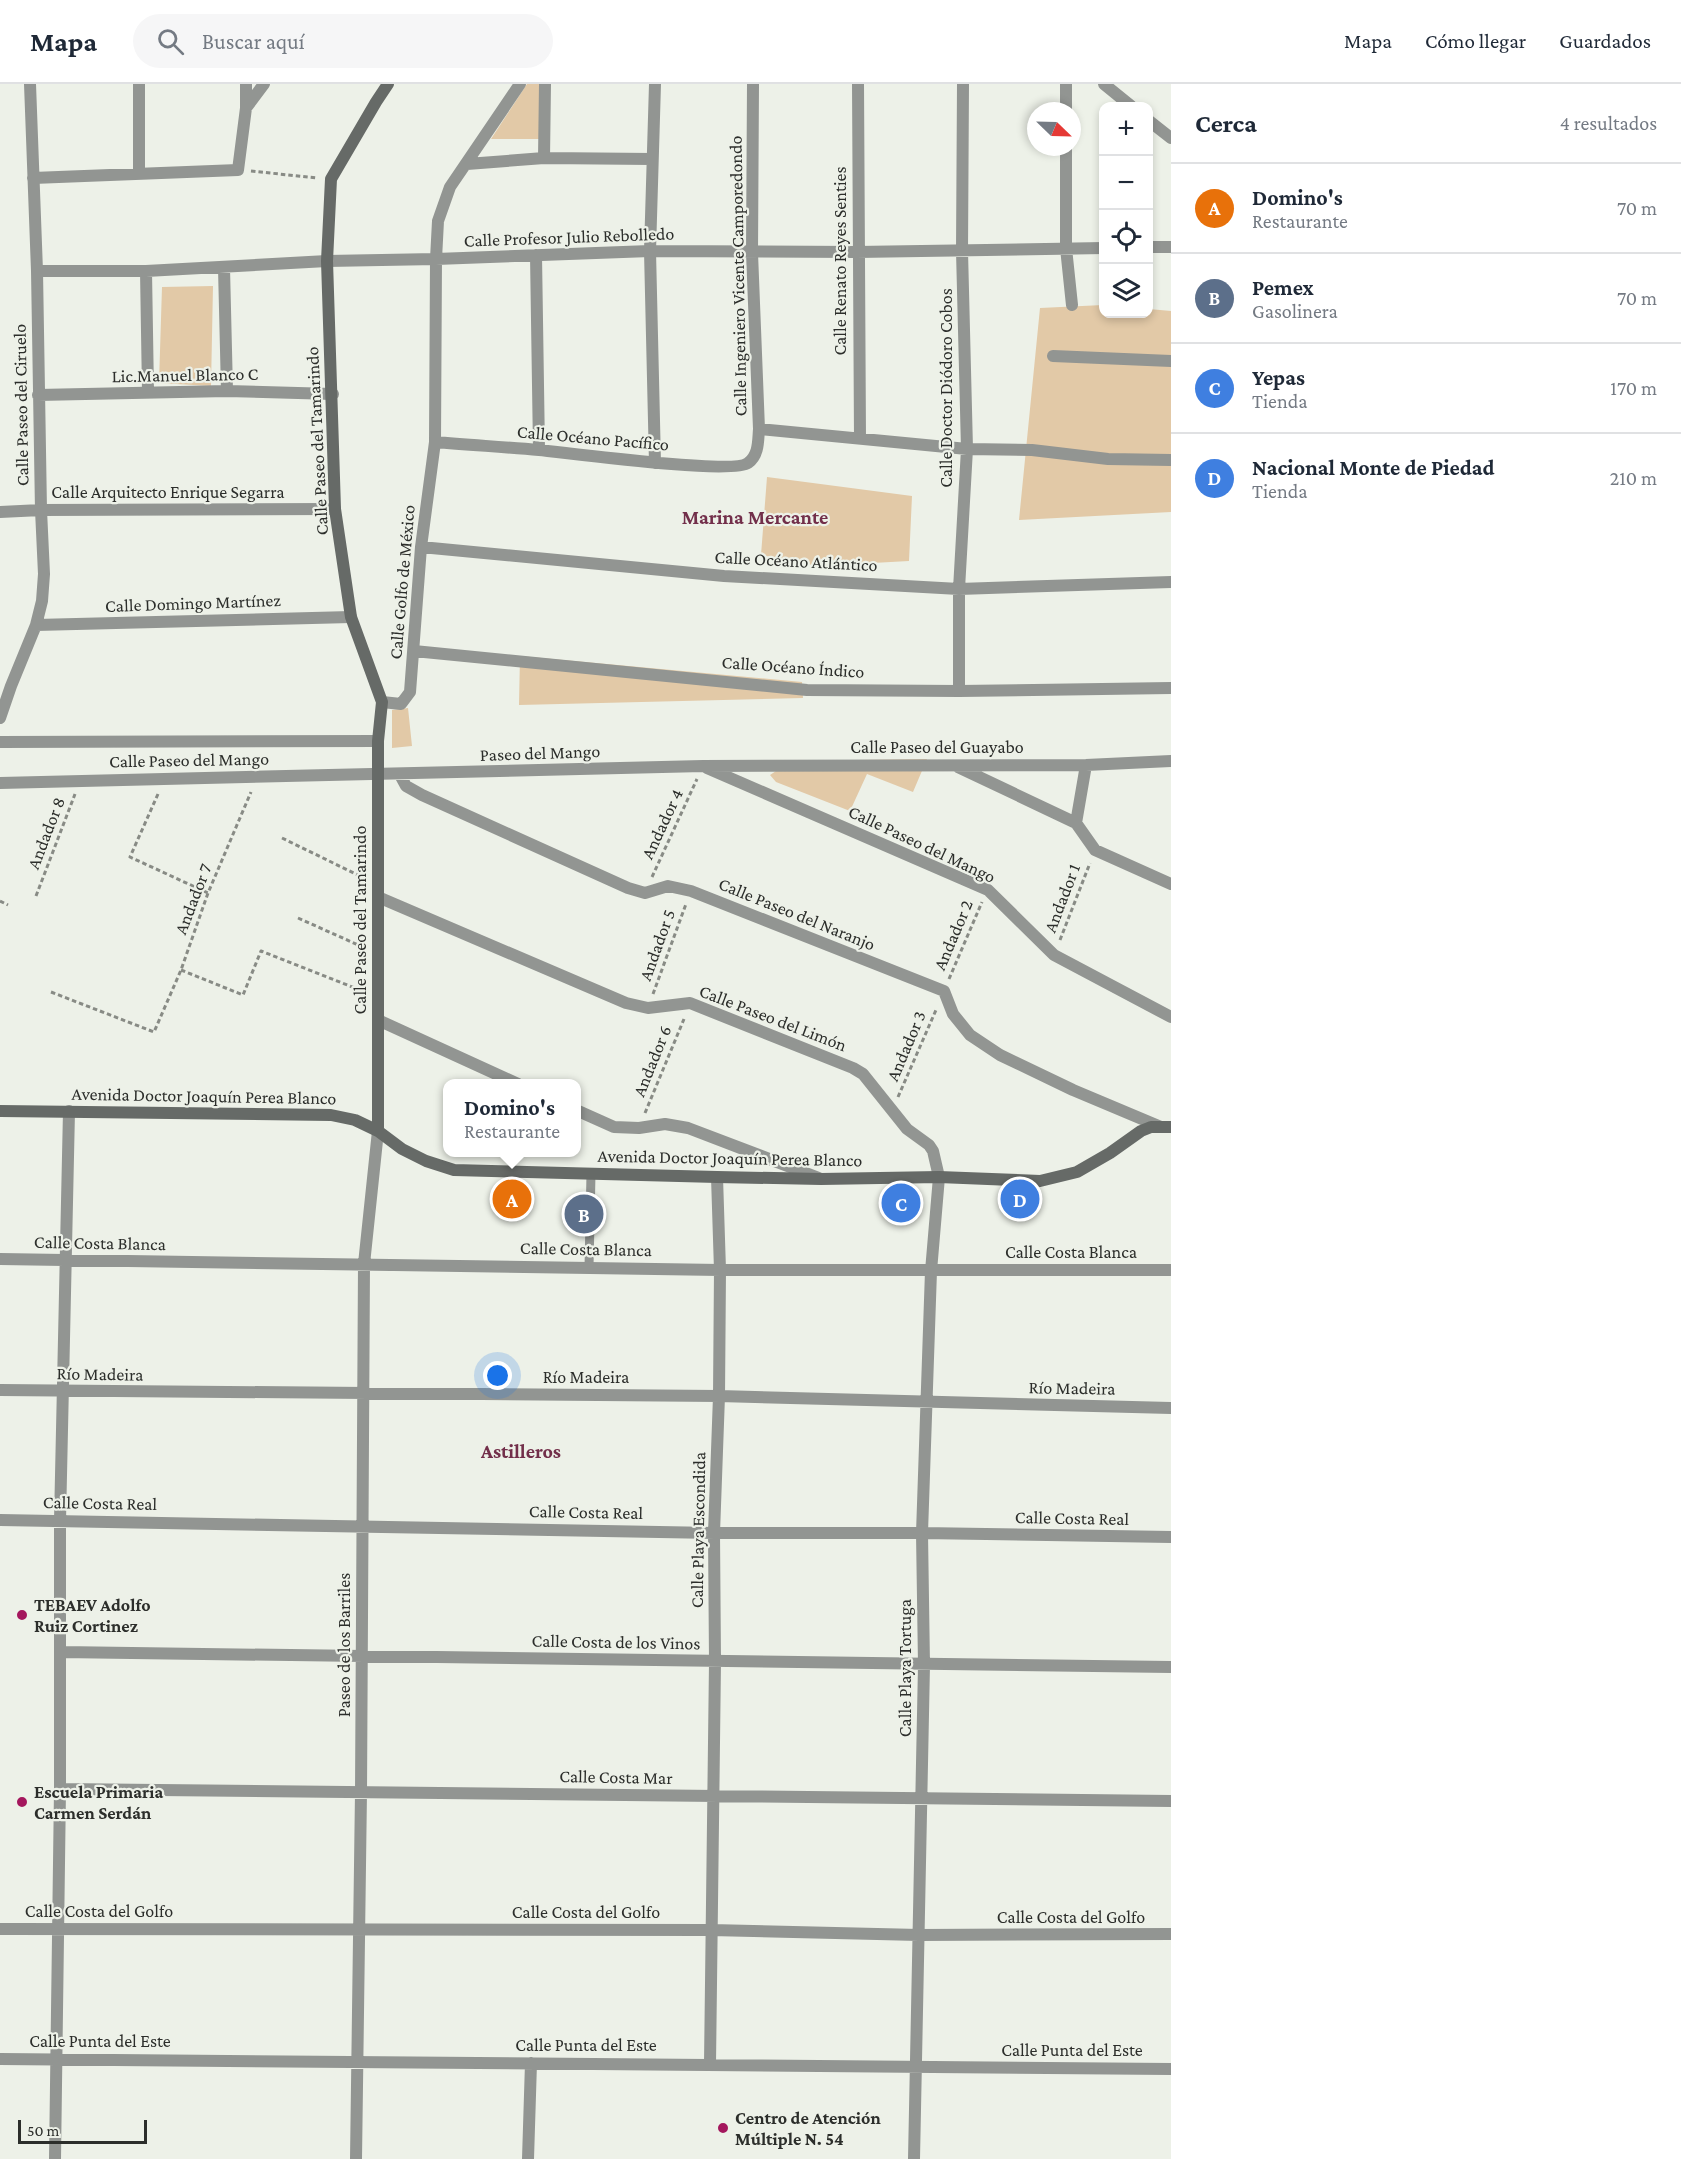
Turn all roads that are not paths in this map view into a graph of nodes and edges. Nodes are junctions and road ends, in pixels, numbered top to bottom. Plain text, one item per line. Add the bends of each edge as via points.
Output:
1 (30, 84) edge
2 (139, 84) edge
3 (246, 84) edge
4 (264, 84) edge
5 (388, 84) edge
6 (520, 84) edge
7 (545, 84) edge
8 (655, 84) edge
9 (753, 84) edge
10 (858, 84) edge
11 (963, 84) edge
12 (1066, 84) edge
13 (1104, 84) edge
14 (1066, 102) edge
15 (1126, 102) edge
16 (246, 108) junction
17 (1153, 123) edge
18 (1171, 138) edge
19 (1066, 156) edge
20 (544, 158) junction
21 (652, 159) junction
22 (466, 164) junction
23 (139, 173) junction
24 (33, 178) junction
25 (1153, 247) edge
26 (1171, 247) edge
27 (1066, 248) junction
28 (1099, 248) edge
29 (650, 251) junction
30 (962, 251) junction
31 (858, 252) junction
32 (752, 253) junction
33 (536, 255) junction
34 (436, 259) junction
35 (327, 261) junction
36 (224, 268) junction
37 (37, 271) junction
38 (146, 271) junction
39 (1072, 305) dead end
40 (1053, 356) dead end
41 (1171, 361) edge
42 (227, 391) junction
43 (148, 392) junction
44 (333, 394) junction
45 (38, 395) junction
46 (759, 429) junction
47 (860, 438) junction
48 (435, 442) junction
49 (968, 449) junction
50 (539, 450) junction
51 (1171, 460) edge
52 (655, 463) junction
53 (748, 463) joint
54 (335, 509) junction
55 (40, 510) junction
56 (0, 512) edge
57 (421, 547) junction
58 (1171, 582) edge
59 (959, 589) junction
60 (351, 617) junction
61 (36, 626) junction
62 (414, 651) junction
63 (5, 686) edge
64 (1171, 688) edge
65 (959, 691) junction
66 (382, 702) junction
67 (0, 718) edge
68 (378, 741) junction
69 (0, 742) edge
70 (1171, 761) edge
71 (954, 765) junction
72 (1086, 765) junction
73 (703, 766) junction
74 (378, 773) junction
75 (400, 775) junction
76 (0, 783) edge
77 (1076, 823) junction
78 (1171, 884) edge
79 (378, 891) junction
80 (1171, 1017) edge
81 (378, 1020) junction
82 (509, 1079) edge
83 (0, 1111) edge
84 (69, 1111) junction
85 (581, 1112) edge
86 (1166, 1127) edge
87 (378, 1131) junction
88 (591, 1174) junction
89 (717, 1177) junction
90 (939, 1177) junction
91 (821, 1179) junction
92 (0, 1259) edge
93 (64, 1260) junction
94 (364, 1264) junction
95 (589, 1267) junction
96 (720, 1270) junction
97 (931, 1270) junction
98 (1171, 1270) edge
99 (0, 1390) edge
100 (63, 1391) junction
101 (362, 1394) junction
102 (719, 1396) junction
103 (926, 1403) junction
104 (1171, 1408) edge
105 (0, 1520) edge
106 (60, 1521) junction
107 (363, 1526) junction
108 (714, 1533) junction
109 (922, 1533) junction
110 (1171, 1538) edge
111 (61, 1652) junction
112 (362, 1656) junction
113 (715, 1662) junction
114 (924, 1665) junction
115 (1171, 1667) edge
116 (60, 1789) junction
117 (361, 1792) junction
118 (713, 1797) junction
119 (923, 1798) junction
120 (1171, 1801) edge
121 (57, 1928) junction
122 (0, 1929) edge
123 (359, 1929) junction
124 (711, 1930) junction
125 (920, 1935) junction
126 (1171, 1935) edge
127 (56, 2058) junction
128 (0, 2059) edge
129 (357, 2061) junction
130 (531, 2063) junction
131 (710, 2064) junction
132 (917, 2067) junction
133 (1171, 2069) edge
134 (55, 2159) edge
135 (356, 2159) edge
136 (528, 2159) edge
137 (914, 2159) edge

1 - 24 street, Calle Paseo del Ciruelo
2 - 23 street
3 - 16 street
4 - 16 street
5 - 35 main road, Calle Paseo del Tamarindo via 331,179
6 - 22 street, Calle Golfo de México
7 - 20 street
8 - 21 street
9 - 32 street, Calle Ingeniero Vicente Camporedondo
10 - 31 street, Calle Renato Reyes Senties
11 - 30 street, Calle Doctor Diódoro Cobos
12 - 14 street
13 - 15 street
16 - 23 street via 238,170
17 - 18 street
19 - 27 street
20 - 21 street
20 - 22 street
21 - 29 street
22 - 34 street, Calle Golfo de México via 450,187 438,221
23 - 24 street
24 - 37 street, Calle Paseo del Ciruelo
25 - 26 street
27 - 28 street, Calle Profesor Julio Rebolledo
27 - 30 street, Calle Profesor Julio Rebolledo
27 - 39 street
29 - 32 street, Calle Profesor Julio Rebolledo
29 - 33 street, Calle Profesor Julio Rebolledo
29 - 52 street
30 - 31 street, Calle Profesor Julio Rebolledo
30 - 49 street, Calle Doctor Diódoro Cobos
31 - 32 street, Calle Profesor Julio Rebolledo
31 - 47 street, Calle Renato Reyes Senties
32 - 46 street, Calle Ingeniero Vicente Camporedondo
33 - 34 street, Calle Profesor Julio Rebolledo
33 - 50 street
34 - 35 street, Calle Profesor Julio Rebolledo
34 - 48 street, Calle Golfo de México
35 - 36 street, Calle Profesor Julio Rebolledo
35 - 44 main road, Calle Paseo del Tamarindo
36 - 38 street, Calle Profesor Julio Rebolledo
36 - 42 street
37 - 38 street, Calle Profesor Julio Rebolledo
37 - 45 street, Calle Paseo del Ciruelo
38 - 43 street
40 - 41 street
42 - 43 street, Lic.Manuel Blanco C
42 - 44 street, Lic.Manuel Blanco C
43 - 45 street, Lic.Manuel Blanco C
44 - 54 main road, Calle Paseo del Tamarindo
45 - 55 street, Calle Paseo del Ciruelo
46 - 47 street
46 - 53 street, Calle Ingeniero Vicente Camporedondo via 756,453
47 - 49 street
48 - 50 street, Calle Océano Pacífico
48 - 57 street, Calle Golfo de México
49 - 51 street
49 - 59 street, Calle Doctor Diódoro Cobos
50 - 52 street, Calle Océano Pacífico
52 - 53 street, Calle Océano Pacífico
54 - 55 street, Calle Arquitecto Enrique Segarra
54 - 60 main road, Calle Paseo del Tamarindo
55 - 56 street, Calle Arquitecto Enrique Segarra
55 - 61 street, Calle Paseo del Ciruelo via 44,574
57 - 59 street, Calle Océano Atlántico via 724,576
57 - 62 street, Calle Golfo de México
58 - 59 street, Calle Océano Atlántico
59 - 65 street, Calle Doctor Diódoro Cobos
60 - 61 street, Calle Domingo Martínez
60 - 66 main road, Calle Paseo del Tamarindo
61 - 63 street, Calle Paseo del Ciruelo
62 - 65 street, Calle Océano Índico via 807,690
62 - 66 street, Calle Golfo de México via 407,698 401,704
63 - 67 street, Calle Paseo del Ciruelo
64 - 65 street, Calle Océano Índico
66 - 68 main road, Calle Paseo del Tamarindo
68 - 69 street, Calle Paseo del Mango
68 - 74 main road, Calle Paseo del Tamarindo
70 - 72 street, Calle Paseo del Guayabo
71 - 72 street, Calle Paseo del Guayabo
71 - 73 street, Calle Paseo del Guayabo
71 - 77 street
72 - 77 street
73 - 75 street, Paseo del Mango
73 - 80 street, Calle Paseo del Mango via 988,890 1054,956
74 - 75 street, Paseo del Mango
74 - 76 street, Calle Paseo del Mango
74 - 79 main road, Calle Paseo del Tamarindo
75 - 86 street, Calle Paseo del Naranjo via 406,786 422,795 628,888 645,893 668,886 691,891 944,991 953,1014 970,1035 999,1055
77 - 78 street via 1095,850
79 - 81 main road, Calle Paseo del Tamarindo
79 - 90 street, Calle Paseo del Limón via 626,1003 648,1008 690,1003 863,1074 907,1130 929,1145
81 - 82 street
81 - 87 main road, Calle Paseo del Tamarindo
83 - 84 main road, Avenida Doctor Joaquín Perea Blanco
84 - 87 main road, Avenida Doctor Joaquín Perea Blanco via 331,1115 355,1120
84 - 93 street
85 - 91 street via 614,1127 665,1124 688,1128
86 - 90 main road, Avenida Doctor Joaquín Perea Blanco via 1142,1131 1094,1163 1058,1178 1040,1181
87 - 88 main road, Avenida Doctor Joaquín Perea Blanco via 402,1149 454,1170
87 - 94 street, Paseo de los Barriles
88 - 89 main road, Avenida Doctor Joaquín Perea Blanco
88 - 95 lane
89 - 91 main road, Avenida Doctor Joaquín Perea Blanco
89 - 96 street, Calle Playa Escondida
90 - 91 main road, Avenida Doctor Joaquín Perea Blanco
90 - 97 street, Calle Playa Tortuga
92 - 93 street, Calle Costa Blanca
93 - 94 street, Calle Costa Blanca
93 - 100 street
94 - 95 street, Calle Costa Blanca
94 - 101 street, Paseo de los Barriles
95 - 96 street, Calle Costa Blanca
96 - 97 street, Calle Costa Blanca
96 - 102 street, Calle Playa Escondida
97 - 98 street, Calle Costa Blanca
97 - 103 street, Calle Playa Tortuga
99 - 100 street, Río Madeira
100 - 101 street, Río Madeira
100 - 106 street
101 - 102 street, Río Madeira
101 - 107 street, Paseo de los Barriles
102 - 103 street, Río Madeira
102 - 108 street, Calle Playa Escondida
103 - 104 street, Río Madeira
103 - 109 street, Calle Playa Tortuga
105 - 106 street, Calle Costa Real
106 - 107 street, Calle Costa Real
106 - 111 street
107 - 108 street, Calle Costa Real
107 - 112 street, Paseo de los Barriles
108 - 109 street, Calle Costa Real
108 - 113 street, Calle Playa Escondida
109 - 110 street, Calle Costa Real
109 - 114 street, Calle Playa Tortuga
111 - 112 street, Calle Costa de los Vinos
111 - 116 street
112 - 113 street, Calle Costa de los Vinos
112 - 117 street, Paseo de los Barriles
113 - 114 street, Calle Costa de los Vinos
113 - 118 street, Calle Playa Escondida
114 - 115 street, Calle Costa de los Vinos
114 - 119 street, Calle Playa Tortuga
116 - 117 street, Calle Costa Mar
116 - 121 street
117 - 118 street, Calle Costa Mar
117 - 123 street, Paseo de los Barriles
118 - 119 street, Calle Costa Mar
118 - 124 street, Calle Playa Escondida
119 - 120 street, Calle Costa Mar
119 - 125 street, Calle Playa Tortuga
121 - 122 street, Calle Costa del Golfo
121 - 123 street, Calle Costa del Golfo
121 - 127 street
123 - 124 street, Calle Costa del Golfo
123 - 129 street, Paseo de los Barriles
124 - 125 street, Calle Costa del Golfo
124 - 131 street, Calle Playa Escondida
125 - 126 street, Calle Costa del Golfo
125 - 132 street, Calle Playa Tortuga
127 - 128 street, Calle Punta del Este
127 - 129 street, Calle Punta del Este
127 - 134 street
129 - 130 street, Calle Punta del Este
129 - 135 street, Paseo de los Barriles
130 - 131 street, Calle Punta del Este
130 - 136 street
131 - 132 street, Calle Punta del Este
132 - 133 street, Calle Punta del Este
132 - 137 street, Calle Playa Tortuga

